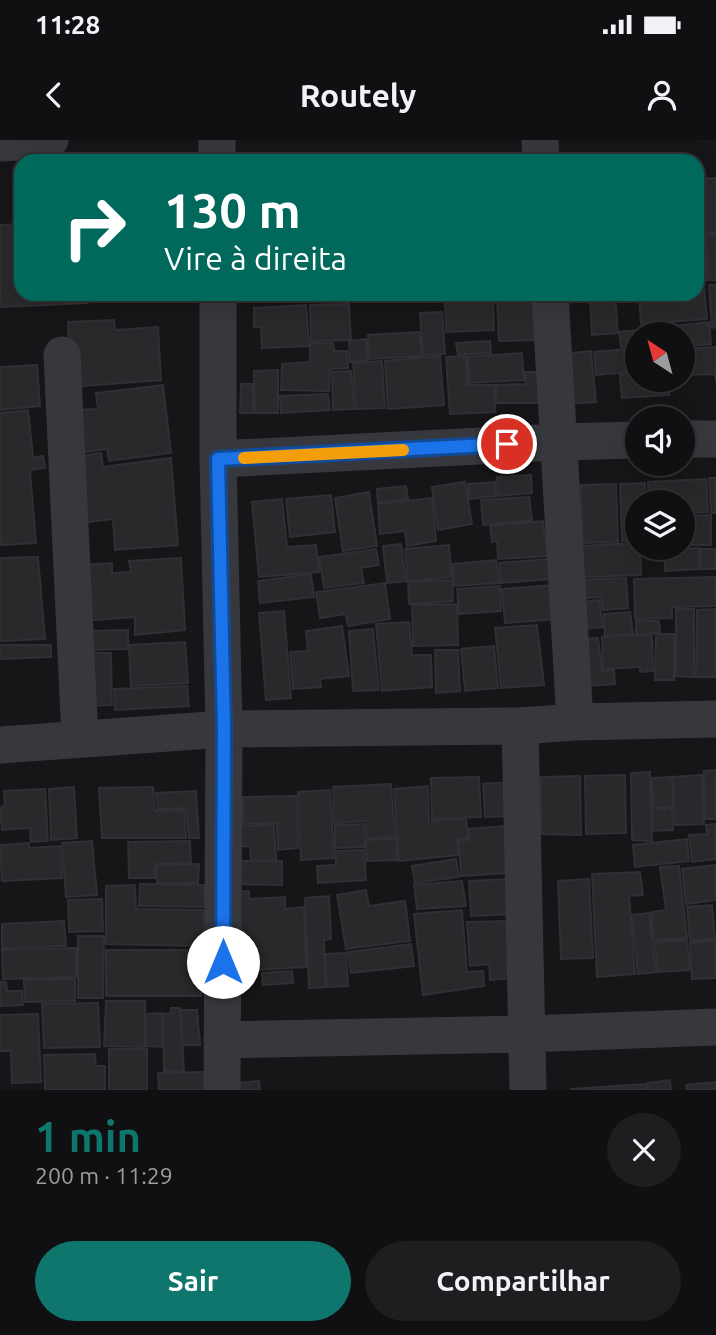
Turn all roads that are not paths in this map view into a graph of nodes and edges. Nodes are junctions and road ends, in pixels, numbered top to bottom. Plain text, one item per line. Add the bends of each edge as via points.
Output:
1 (50, 140) edge
2 (0, 143) edge
3 (218, 301) edge
4 (550, 301) edge
5 (62, 355) dead end
6 (695, 439) edge
7 (716, 439) edge
8 (625, 440) edge
9 (560, 442) junction
10 (218, 459) junction
11 (716, 719) edge
12 (575, 722) junction
13 (520, 726) junction
14 (224, 729) junction
15 (80, 740) junction
16 (0, 745) edge
17 (716, 1027) edge
18 (527, 1034) junction
19 (222, 1040) junction
20 (222, 1090) edge
21 (528, 1090) edge

1 - 2 street
3 - 10 street
4 - 9 street
5 - 15 street
6 - 7 street
8 - 9 street
9 - 10 street
9 - 12 street
10 - 14 street
11 - 12 street
12 - 13 street
13 - 14 street
13 - 18 street
14 - 15 street
14 - 19 street
15 - 16 street
17 - 18 street
18 - 19 street
18 - 21 street
19 - 20 street

